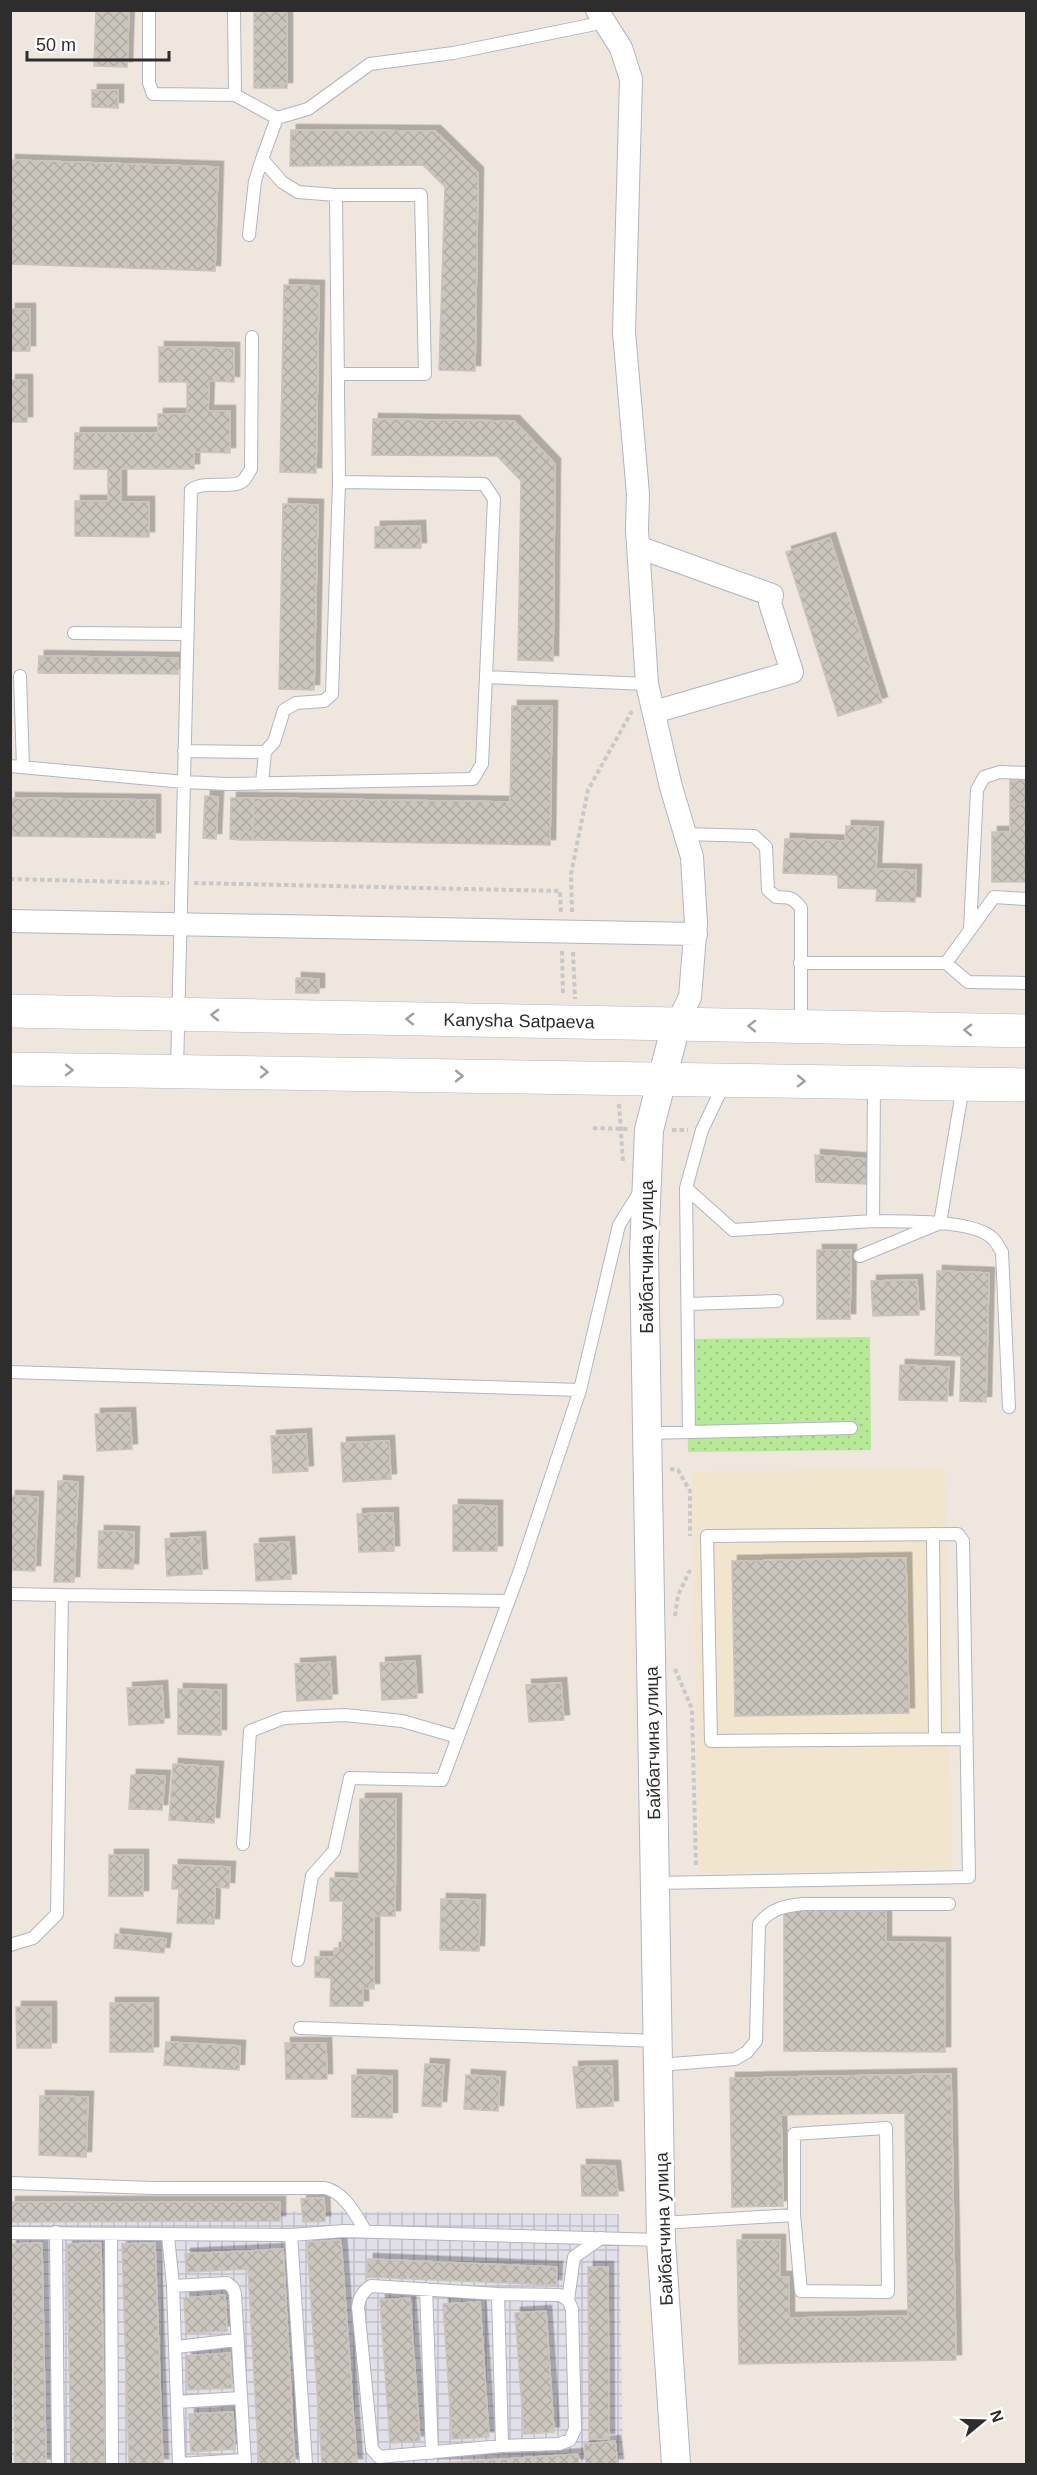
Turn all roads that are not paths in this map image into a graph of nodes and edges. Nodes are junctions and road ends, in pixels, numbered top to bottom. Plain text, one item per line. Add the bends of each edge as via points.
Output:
1 (149, 10) edge
2 (234, 10) edge
3 (601, 16) edge
4 (235, 95) junction
5 (277, 118) junction
6 (262, 159) junction
7 (336, 195) junction
8 (249, 235) dead end
9 (252, 337) dead end
10 (338, 374) junction
11 (339, 482) junction
12 (638, 547) junction
13 (74, 633) dead end
14 (187, 634) junction
15 (20, 676) dead end
16 (486, 677) junction
17 (647, 684) junction
18 (654, 712) junction
19 (184, 752) junction
20 (265, 752) junction
21 (17, 767) edge
22 (1026, 772) edge
23 (184, 782) junction
24 (262, 783) junction
25 (685, 834) junction
26 (1026, 899) edge
27 (10, 921) edge
28 (181, 926) junction
29 (970, 930) junction
30 (696, 934) junction
31 (800, 963) junction
32 (946, 963) junction
33 (1026, 983) edge
34 (10, 1011) edge
35 (179, 1014) junction
36 (676, 1024) junction
37 (801, 1027) junction
38 (1026, 1031) edge
39 (10, 1069) edge
40 (177, 1071) junction
41 (661, 1080) junction
42 (725, 1080) junction
43 (874, 1082) junction
44 (963, 1085) junction
45 (1026, 1085) edge
46 (647, 1182) junction
47 (686, 1188) junction
48 (873, 1221) junction
49 (940, 1223) junction
50 (860, 1256) dead end
51 (777, 1301) dead end
52 (688, 1304) junction
53 (10, 1372) edge
54 (580, 1390) junction
55 (1009, 1407) dead end
56 (851, 1428) dead end
57 (689, 1432) junction
58 (648, 1433) junction
59 (933, 1534) junction
60 (10, 1594) edge
61 (62, 1595) junction
62 (508, 1601) junction
63 (458, 1737) junction
64 (935, 1739) junction
65 (967, 1739) junction
66 (243, 1844) dead end
67 (656, 1883) junction
68 (949, 1904) dead end
69 (10, 1945) edge
70 (298, 1959) dead end
71 (300, 2028) dead end
72 (659, 2053) junction
73 (10, 2183) edge
74 (795, 2215) junction
75 (56, 2232) junction
76 (366, 2232) junction
77 (662, 2232) junction
78 (10, 2233) edge
79 (111, 2235) junction
80 (291, 2235) junction
81 (168, 2236) junction
82 (601, 2238) junction
83 (173, 2286) junction
84 (426, 2289) junction
85 (498, 2294) junction
86 (568, 2300) junction
87 (237, 2340) junction
88 (176, 2347) junction
89 (240, 2398) junction
90 (177, 2402) junction
91 (502, 2446) junction
92 (432, 2453) junction
93 (244, 2462) edge
94 (58, 2464) edge
95 (112, 2464) edge
96 (180, 2464) edge
97 (306, 2464) edge
98 (676, 2464) edge

1 - 4 lane via 149,83 153,94
2 - 4 lane
3 - 5 lane via 453,53 370,64 308,109
3 - 12 street via 621,48 631,79 624,332 638,494
4 - 5 lane
5 - 6 lane
6 - 7 lane via 282,182 298,192
6 - 8 lane via 255,181
7 - 10 lane
7 - 10 lane via 421,195 425,374
9 - 14 lane via 251,469 243,481 198,485 190,490
10 - 11 lane
11 - 16 lane via 484,484 494,499
11 - 20 lane via 332,694 324,701 296,703 284,710 274,742
12 - 17 street
12 - 18 street via 772,595 770,603 792,672
13 - 14 lane
14 - 19 lane
15 - 21 lane
16 - 17 lane
16 - 24 lane via 482,764 473,779
17 - 18 street
18 - 25 street
19 - 20 lane
19 - 23 lane
20 - 24 lane
21 - 23 lane
22 - 29 lane via 1000,772 984,777 977,790
23 - 24 lane
23 - 28 lane
25 - 30 street via 692,857
25 - 31 lane via 754,836 766,847 768,890 776,897 795,899 801,909
26 - 29 lane via 994,897
27 - 28 street
28 - 30 street
28 - 35 lane
29 - 32 lane
30 - 36 street via 690,997
31 - 32 lane
31 - 37 lane
32 - 33 lane via 968,982
34 - 35 main road, Kanysha Satpaeva
36 -> 35 main road, Kanysha Satpaeva via 569,1009
35 - 40 lane
37 -> 36 main road, Kanysha Satpaeva
36 - 41 street, Байбатчина улица
38 -> 37 main road, Kanysha Satpaeva
39 -> 40 main road
40 -> 41 main road
41 - 42 main road
41 - 46 street, Байбатчина улица via 649,1130
42 -> 43 main road
42 - 47 lane via 702,1130
43 - 44 main road
43 - 48 lane
44 - 45 main road
44 - 49 lane
46 - 54 lane via 620,1225
46 - 58 street, Байбатчина улица via 644,1252
47 - 48 lane via 733,1230
47 - 52 lane
48 - 49 lane
49 - 50 lane
49 - 55 lane via 978,1230 992,1237 1002,1252
51 - 52 lane
52 - 57 lane
53 - 54 lane
54 - 62 lane
56 - 57 lane
57 - 58 lane
58 - 67 street, Байбатчина улица
59 - 64 lane
59 - 64 lane via 707,1536 711,1741
59 - 65 lane via 957,1534 963,1541
60 - 61 lane
61 - 62 lane
61 - 69 lane via 57,1914 33,1938
62 - 63 lane
63 - 66 lane via 402,1721 345,1715 284,1718 250,1731
63 - 70 lane via 442,1780 350,1778 334,1851 312,1876
64 - 65 lane
65 - 67 lane via 969,1877
67 - 72 street, Байбатчина улица
68 - 72 lane via 803,1904 783,1906 766,1914 759,1924 756,2041 735,2059
71 - 72 lane
72 - 77 street, Байбатчина улица
73 - 76 lane via 325,2188 343,2198
74 - 74 lane via 794,2134 886,2128 888,2292 801,2291
74 - 77 lane
75 - 78 lane
75 - 79 lane
75 - 94 lane
76 - 80 lane
76 - 82 lane
77 - 82 lane
77 - 98 street, Байбатчина улица
79 - 81 lane
79 - 95 lane
80 - 81 lane
80 - 97 lane
81 - 83 lane
82 - 86 lane via 574,2257
83 - 87 lane via 227,2283 234,2294
83 - 88 lane
84 - 85 lane
84 - 92 lane
84 - 92 lane via 371,2286 362,2294 358,2307 372,2449 380,2457
85 - 86 lane via 560,2295
85 - 91 lane
86 - 91 lane via 572,2309 575,2429 570,2440 559,2444
87 - 88 lane
87 - 89 lane
88 - 90 lane
89 - 90 lane
89 - 93 lane
90 - 96 lane
91 - 92 lane
93 - 96 lane

